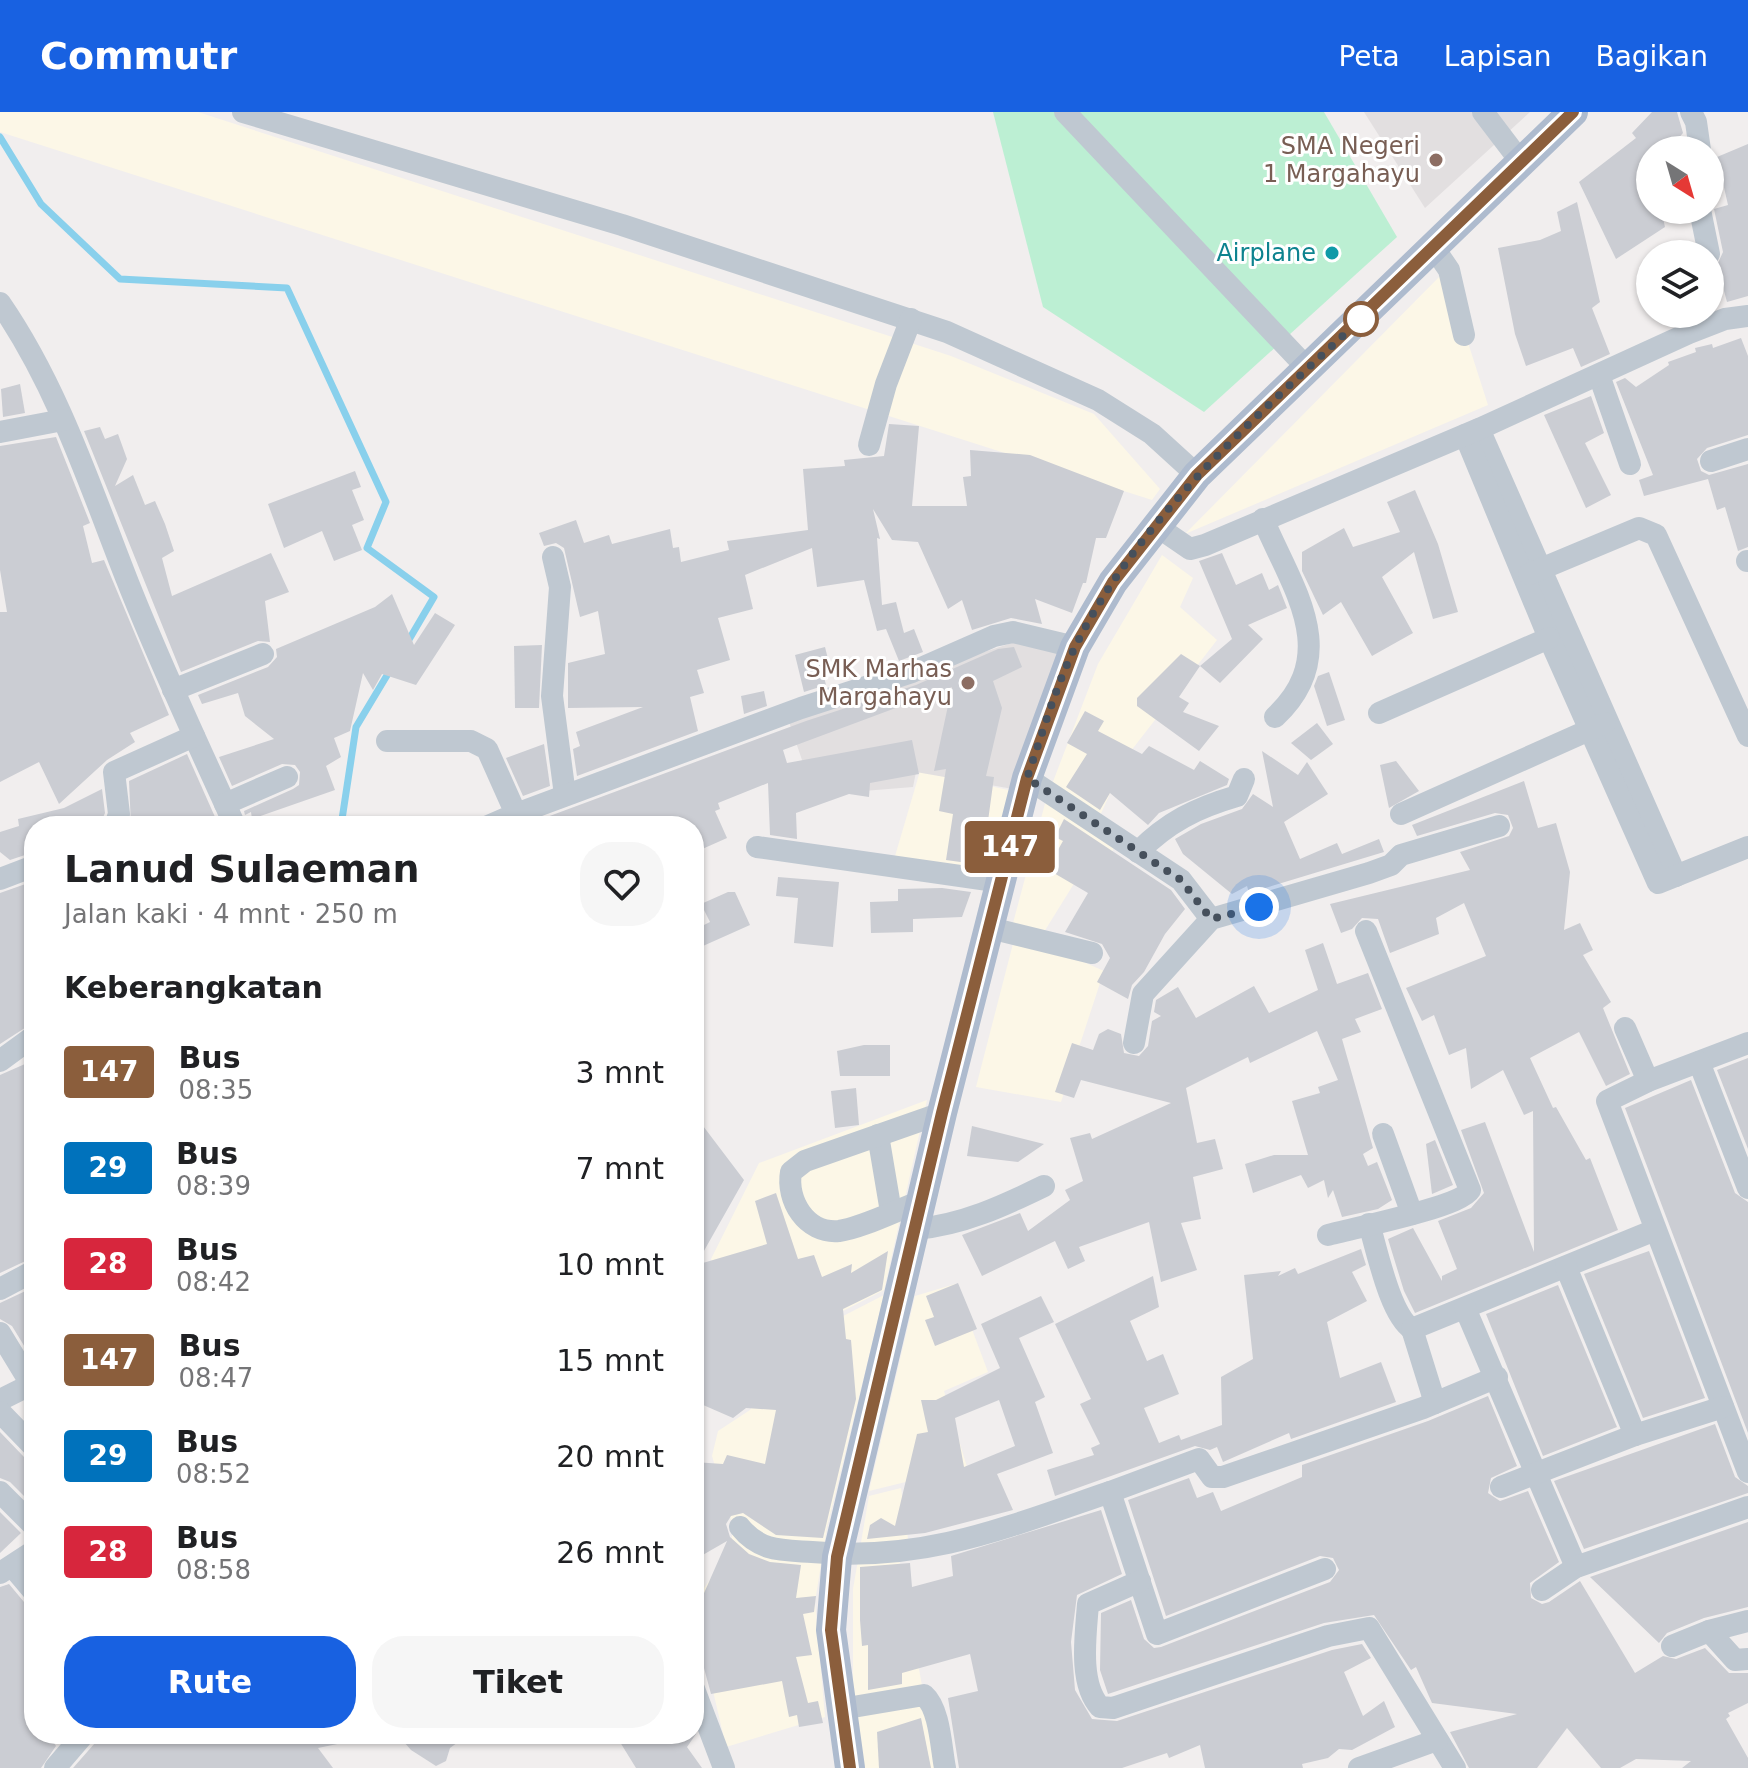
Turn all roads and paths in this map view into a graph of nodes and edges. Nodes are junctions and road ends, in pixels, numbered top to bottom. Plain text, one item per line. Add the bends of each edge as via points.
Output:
1 (243, 112) edge
2 (1065, 112) edge
3 (1483, 112) edge
4 (1573, 112) edge
5 (1691, 112) edge
6 (1698, 136) edge
7 (1521, 162) junction
8 (1434, 248) junction
9 (0, 303) edge
10 (1748, 316) edge
11 (911, 319) junction
12 (1464, 335) dead end
13 (1309, 370) junction
14 (1599, 375) junction
15 (63, 420) junction
16 (0, 432) edge
17 (1472, 432) junction
18 (869, 445) dead end
19 (1748, 449) edge
20 (1711, 461) dead end
21 (1630, 464) dead end
22 (1197, 475) junction
23 (1263, 519) junction
24 (1155, 525) junction
25 (553, 557) dead end
26 (1533, 572) junction
27 (1549, 638) junction
28 (1075, 647) junction
29 (263, 654) dead end
30 (173, 690) junction
31 (1379, 713) dead end
32 (1275, 717) dead end
33 (1600, 725) junction
34 (194, 736) junction
35 (1748, 736) edge
36 (387, 741) dead end
37 (287, 777) dead end
38 (1027, 778) junction
39 (1244, 779) dead end
40 (565, 795) junction
41 (225, 804) junction
42 (516, 814) junction
43 (1401, 814) dead end
44 (118, 816) edge
45 (230, 816) edge
46 (511, 816) edge
47 (1499, 826) dead end
48 (757, 847) dead end
49 (1748, 847) edge
50 (1138, 852) junction
51 (24, 870) edge
52 (0, 879) edge
53 (1002, 882) junction
54 (1211, 919) junction
55 (990, 928) junction
56 (1366, 931) dead end
57 (1092, 953) dead end
58 (1625, 1028) dead end
59 (24, 1043) edge
60 (1134, 1043) dead end
61 (1748, 1043) edge
62 (0, 1061) edge
63 (1699, 1062) junction
64 (1648, 1081) junction
65 (942, 1113) junction
66 (1383, 1134) dead end
67 (878, 1135) junction
68 (1742, 1154) edge
69 (1044, 1186) dead end
70 (1748, 1188) edge
71 (910, 1214) junction
72 (1412, 1214) junction
73 (1369, 1224) junction
74 (1655, 1230) junction
75 (1328, 1235) dead end
76 (1566, 1267) junction
77 (24, 1276) edge
78 (0, 1289) edge
79 (1465, 1308) junction
80 (1412, 1329) junction
81 (0, 1333) edge
82 (24, 1370) edge
83 (1497, 1377) junction
84 (24, 1387) edge
85 (0, 1400) edge
86 (1435, 1403) junction
87 (1723, 1407) junction
88 (0, 1412) edge
89 (1635, 1435) junction
90 (24, 1437) edge
91 (1748, 1472) edge
92 (1534, 1473) junction
93 (1501, 1487) dead end
94 (0, 1492) edge
95 (1108, 1493) junction
96 (1748, 1507) edge
97 (24, 1516) edge
98 (740, 1527) dead end
99 (837, 1557) junction
100 (24, 1558) edge
101 (1576, 1567) junction
102 (1325, 1569) dead end
103 (6, 1570) edge
104 (1140, 1581) junction
105 (24, 1583) edge
106 (1542, 1590) dead end
107 (1748, 1621) edge
108 (1709, 1631) junction
109 (1672, 1646) dead end
110 (1748, 1659) edge
111 (841, 1709) junction
112 (704, 1715) edge
113 (1437, 1740) junction
114 (75, 1744) edge
115 (57, 1763) edge
116 (724, 1768) edge
117 (850, 1768) edge
118 (945, 1768) edge
119 (1359, 1768) edge
120 (1455, 1768) edge

1 - 11 street via 622,225
2 - 13 street
3 - 7 street
4 - 7 main road
5 - 6 street
7 - 8 main road
8 - 12 street via 1449,270
8 - 13 main road
9 - 15 street
10 - 14 street via 1689,333
11 - 18 street
11 - 22 street via 1005,355 1098,400 1152,434
13 - 22 main road
14 - 17 street
14 - 21 street
15 - 16 street
15 - 30 street
17 - 23 street
17 - 26 street
19 - 20 street
22 - 24 main road
23 - 24 street via 1190,549
23 - 32 street via 1302,609 1309,643 1304,682
24 - 28 main road
25 - 40 street via 560,587 552,696
26 - 27 street
26 - 33 street
26 - 35 street via 1639,528 1656,535
27 - 31 street
27 - 33 street
28 - 38 main road
28 - 40 street via 1013,632 994,636 912,672
29 - 30 street
30 - 34 street
33 - 43 street
33 - 49 street via 1667,880
34 - 41 street
34 - 44 street via 114,772
36 - 42 street via 478,743 494,758
37 - 41 street
38 - 50 street
38 - 53 main road
39 - 50 street via 1239,795 1187,812
40 - 42 street
41 - 45 street
42 - 46 street
47 - 54 street via 1401,855 1369,873
48 - 53 street
50 - 54 street via 1188,886
51 - 52 street
53 - 55 main road
54 - 60 street via 1143,994
55 - 57 street
55 - 65 main road
56 - 72 street via 1470,1188 1468,1195
58 - 64 street
59 - 62 street
61 - 63 street
63 - 64 street
63 - 68 street
64 - 74 street via 1607,1101
65 - 67 street
65 - 71 main road
66 - 72 street
67 - 71 street
67 - 71 street via 805,1161 791,1172 788,1187 804,1218 838,1231
68 - 70 street
69 - 71 street via 995,1210 938,1227
71 - 99 main road
72 - 73 street
73 - 75 street
73 - 80 street via 1391,1296
74 - 76 street
74 - 87 street
76 - 79 street
76 - 89 street
77 - 78 street
79 - 80 street
79 - 83 street
80 - 86 street
81 - 82 street
83 - 86 street
83 - 92 street
84 - 85 street
86 - 95 street via 1223,1477 1212,1477 1203,1460 1193,1460
87 - 89 street
87 - 91 street
88 - 90 street
89 - 92 street
92 - 93 street
92 - 101 street
94 - 97 street
95 - 99 street via 966,1541 890,1555
95 - 104 street
96 - 101 street
98 - 99 street via 768,1550
99 - 111 main road via 831,1630
100 - 103 street
101 - 106 street
102 - 104 street via 1157,1634
103 - 105 street
104 - 113 street via 1088,1604 1085,1653 1100,1707 1113,1708 1328,1636 1369,1628
107 - 108 street
108 - 109 street
108 - 110 street via 1735,1660
111 - 117 main road
111 - 118 street via 924,1695
112 - 116 street
113 - 119 street
113 - 120 street
114 - 115 street

